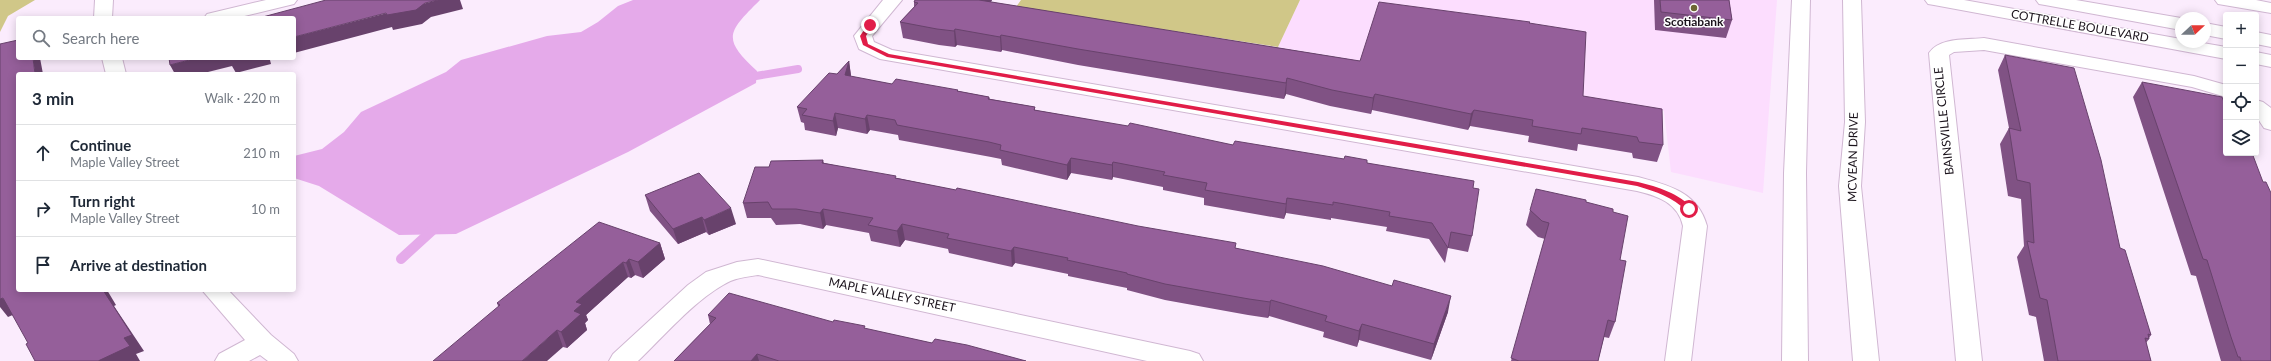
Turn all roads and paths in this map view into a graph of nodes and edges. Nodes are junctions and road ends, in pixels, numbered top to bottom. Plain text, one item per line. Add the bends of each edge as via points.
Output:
1 (104, 0) edge
2 (288, 0) edge
3 (893, 0) edge
4 (1801, 0) edge
5 (1852, 0) edge
6 (1934, 0) edge
7 (2045, 0) edge
8 (2224, 0) edge
9 (2271, 8) edge
10 (103, 16) edge
11 (221, 16) edge
12 (2175, 23) edge
13 (2211, 30) edge
14 (2223, 32) edge
15 (2259, 39) edge
16 (2271, 41) edge
17 (2223, 52) edge
18 (2259, 59) edge
19 (112, 60) edge
20 (2271, 61) edge
21 (116, 72) edge
22 (2223, 89) edge
23 (2259, 108) edge
24 (2271, 124) edge
25 (216, 292) edge
26 (262, 342) junction
27 (228, 361) edge
28 (285, 361) edge
29 (622, 361) edge
30 (1190, 361) edge
31 (1678, 361) edge
32 (1795, 361) edge
33 (1866, 361) edge
34 (1969, 361) edge

1 - 10 street
2 - 11 street
3 - 31 street via 863,36 866,45 887,55 1638,184 1666,193 1689,209 1694,217
4 - 32 street via 1795,173
5 - 33 street, MCVEAN DRIVE via 1855,122 1850,186
6 - 17 street, COTTRELLE BOULEVARD
7 - 12 street, COTTRELLE BOULEVARD
8 - 9 street
13 - 14 street
15 - 16 street
18 - 20 street
19 - 21 street
22 - 34 street, BAINSVILLE CIRCLE via 1984,44 1950,47 1939,53
23 - 24 street
25 - 26 street
26 - 27 street
26 - 28 street
29 - 30 street, MAPLE VALLEY STREET via 697,291 715,278 737,270 758,267

